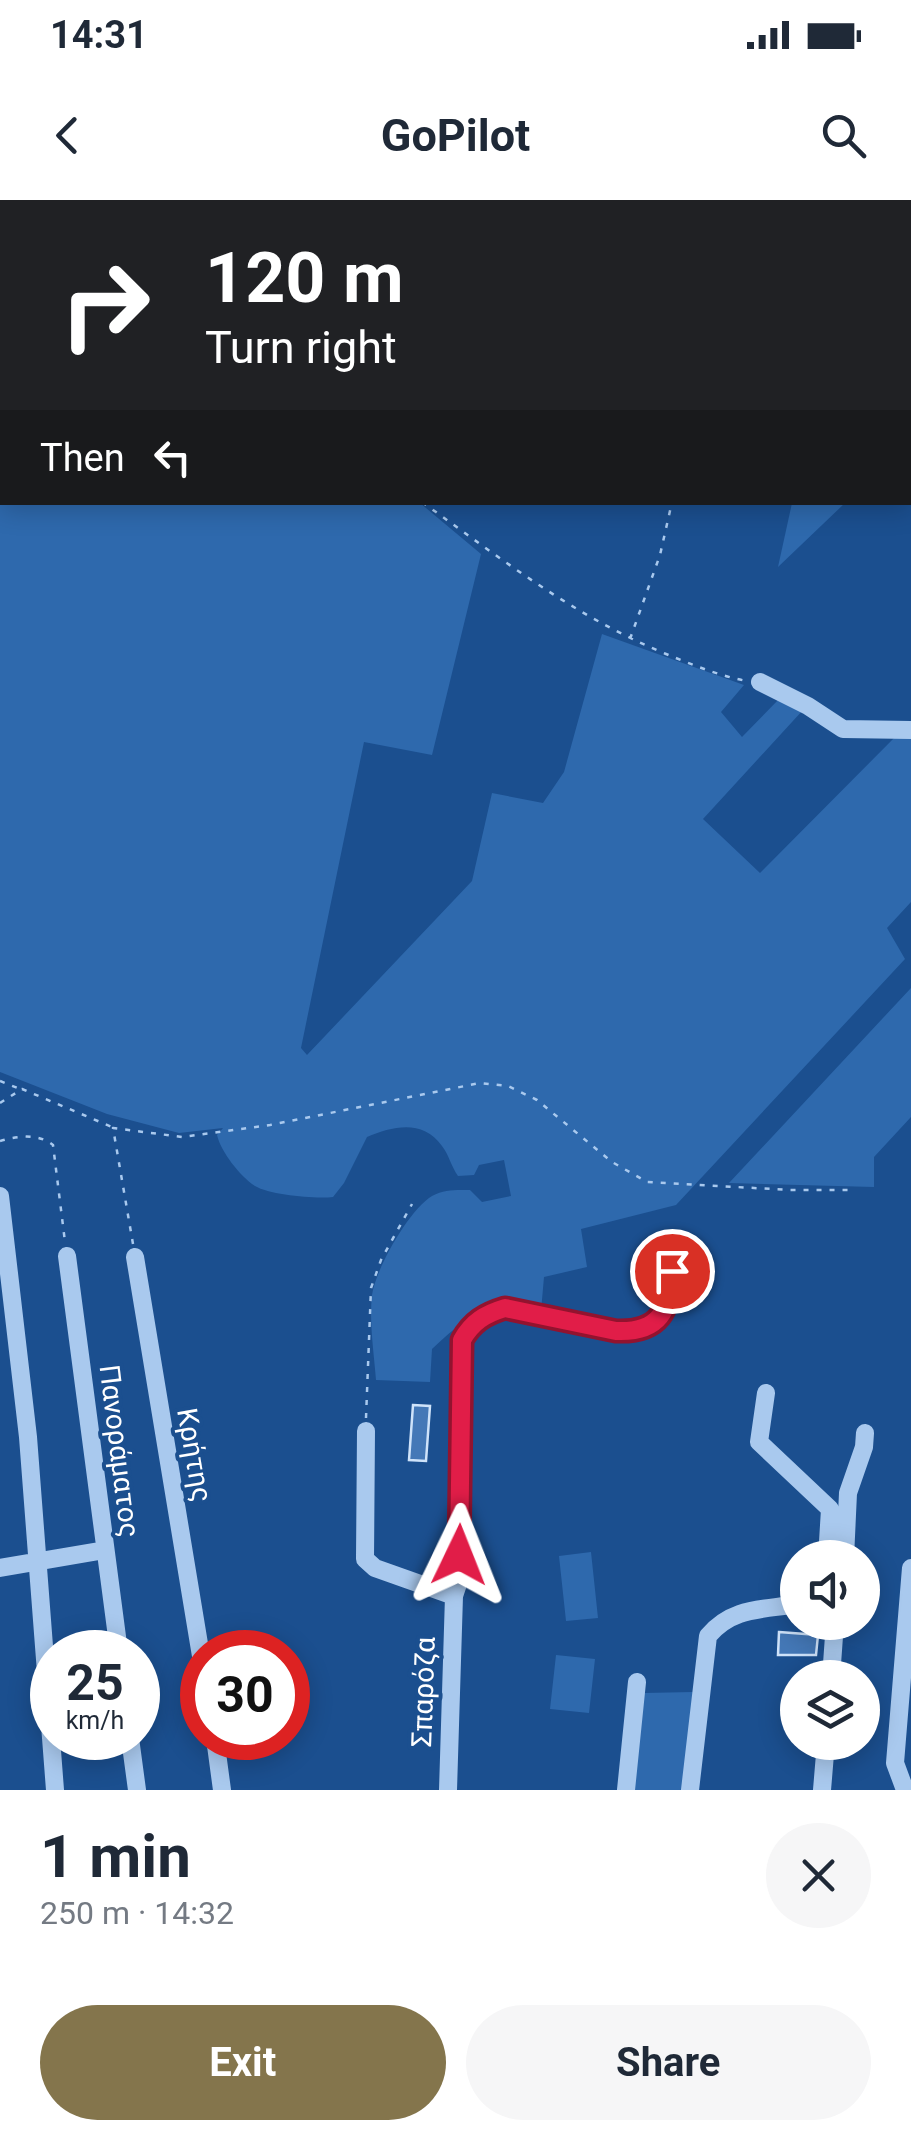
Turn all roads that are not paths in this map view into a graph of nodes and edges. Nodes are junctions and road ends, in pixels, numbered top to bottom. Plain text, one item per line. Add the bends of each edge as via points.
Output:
1 (760, 682) road end
2 (911, 730) edge
3 (0, 1196) edge
4 (66, 1256) road end
5 (135, 1257) road end
6 (672, 1271) dead end
7 (766, 1393) dead end
8 (366, 1431) road end
9 (865, 1433) dead end
10 (828, 1540) edge
11 (846, 1540) edge
12 (105, 1550) junction
13 (39, 1561) junction
14 (0, 1568) edge
15 (911, 1568) edge
16 (454, 1596) junction
17 (780, 1607) edge
18 (116, 1630) edge
19 (197, 1630) edge
20 (637, 1682) dead end
21 (133, 1760) edge
22 (218, 1760) edge
23 (824, 1760) edge
24 (55, 1790) edge
25 (137, 1790) edge
26 (222, 1790) edge
27 (448, 1790) edge
28 (626, 1790) edge
29 (690, 1790) edge
30 (822, 1790) edge
31 (905, 1790) edge

1 - 2 street via 843,729
3 - 13 street
4 - 12 street, Πανοράματος
5 - 19 street, Κρήτης
6 - 16 street, Σπαρόζα via 665,1312 635,1332 505,1308 469,1327 462,1340
7 - 10 street via 759,1442 830,1509
8 - 16 street via 365,1559
9 - 11 street via 848,1493
12 - 13 street
12 - 18 street, Πανοράματος
13 - 14 street
13 - 24 street
15 - 31 street via 894,1762
16 - 27 street, Σπαρόζα
17 - 29 street via 722,1620 708,1636
20 - 28 street
21 - 25 street
22 - 26 street
23 - 30 street

